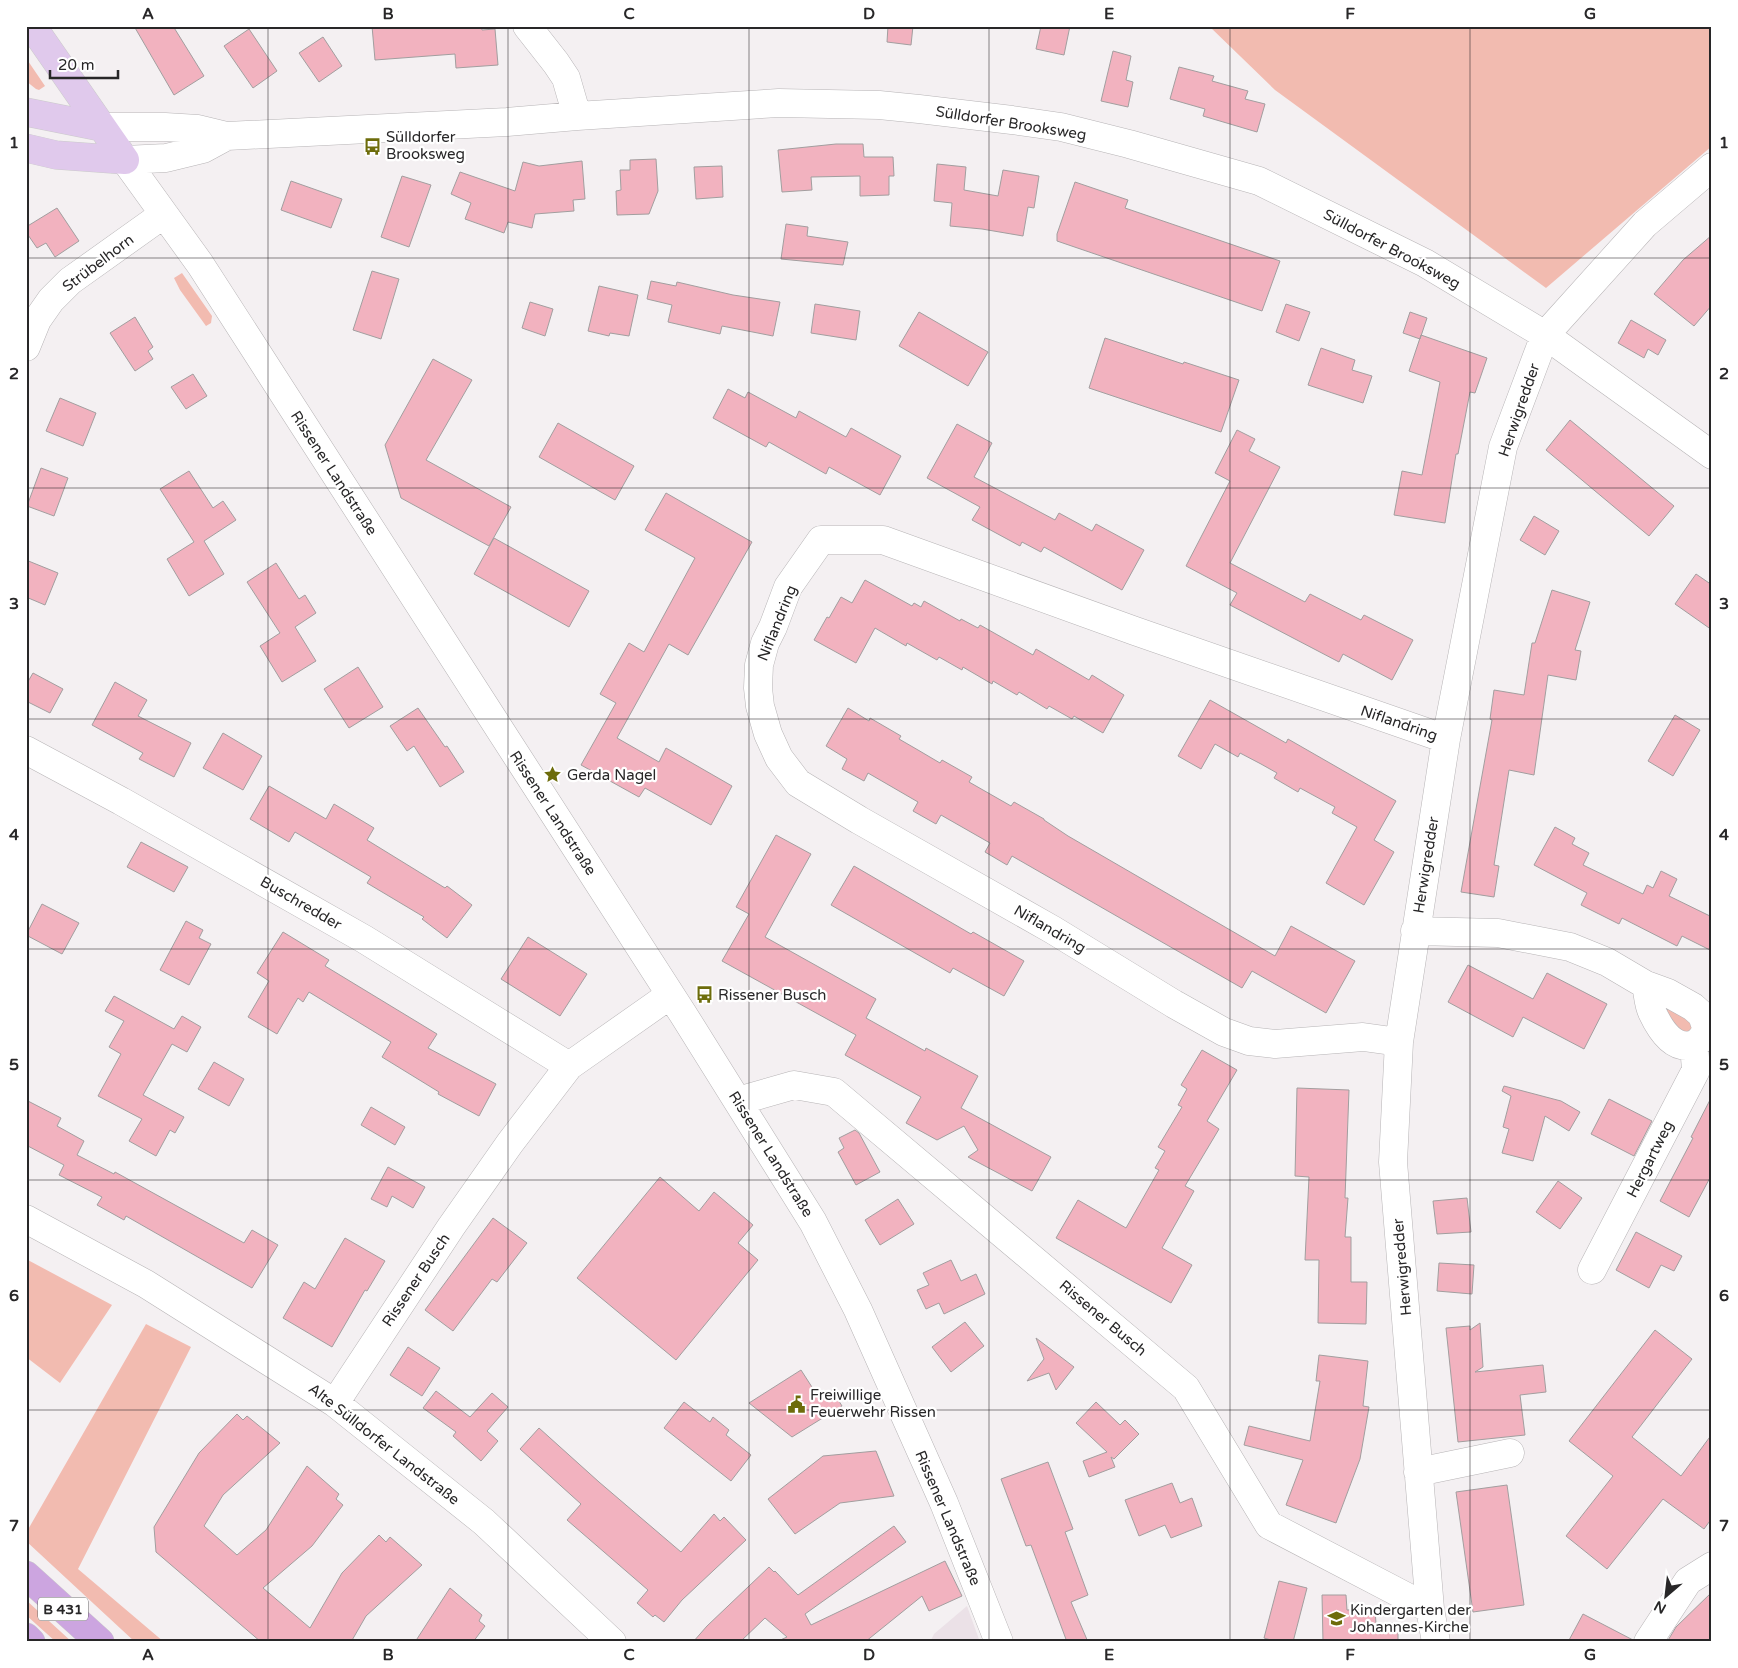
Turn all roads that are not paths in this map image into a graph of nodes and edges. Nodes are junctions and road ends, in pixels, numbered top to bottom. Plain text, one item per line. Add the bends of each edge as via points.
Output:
1 (32, 26) edge
2 (527, 26) edge
3 (26, 112) edge
4 (577, 116) junction
5 (101, 127) junction
6 (227, 136) junction
7 (26, 148) edge
8 (125, 160) junction
9 (1712, 167) edge
10 (164, 214) junction
11 (1546, 335) junction
12 (26, 347) edge
13 (1712, 455) edge
14 (1446, 739) junction
15 (26, 750) edge
16 (1415, 931) junction
17 (1646, 985) junction
18 (670, 994) junction
19 (1704, 1031) edge
20 (1399, 1042) junction
21 (569, 1066) junction
22 (738, 1101) junction
23 (26, 1219) edge
24 (1592, 1270) dead end
25 (335, 1402) junction
26 (1510, 1453) dead end
27 (1418, 1472) junction
28 (1712, 1566) edge
29 (26, 1575) edge
30 (1430, 1609) junction
31 (26, 1637) edge
32 (31, 1642) edge
33 (100, 1642) edge
34 (612, 1642) edge
35 (999, 1642) edge
36 (1436, 1642) edge
37 (1648, 1642) edge

1 - 5 main road, Rissener Landstraße
2 - 4 street via 566,78
3 - 5 main road, Sülldorfer Brooksweg
4 - 6 street, Sülldorfer Brooksweg
4 - 11 street, Sülldorfer Brooksweg via 779,103 835,104 919,109 1060,128 1259,181 1425,263
5 - 6 street, Sülldorfer Brooksweg via 198,129
5 - 8 main road, Rissener Landstraße
6 - 8 street, Sülldorfer Brooksweg via 203,149 166,158
7 - 8 main road, Sülldorfer Brooksweg via 56,155
8 - 10 street, Rissener Landstraße
9 - 11 street, Herwigredder via 1645,224
10 - 12 street, Strübelhorn via 70,281 37,320
10 - 18 street, Rissener Landstraße via 205,272
11 - 13 street, Sülldorfer Brooksweg
11 - 14 street, Herwigredder via 1503,447
14 - 16 street, Herwigredder
14 - 20 street, Niflandring via 883,540 821,540 788,587 765,643 760,665 760,706 779,758 798,783 859,820 1224,1032 1249,1041 1275,1044 1363,1037
15 - 21 street, Buschredder via 121,800 364,939
16 - 17 street, Hergartweg via 1498,933 1570,947 1606,962
16 - 20 street, Herwigredder
17 - 19 street, Hergartweg via 1693,1006 1702,1015
17 - 19 street via 1651,1011 1673,1041 1683,1046
18 - 21 street, Rissener Busch
18 - 22 street, Rissener Landstraße
19 - 24 street, Hergartweg via 1696,1070
20 - 27 street, Herwigredder via 1393,1162
21 - 25 street, Rissener Busch via 451,1227
22 - 30 street, Rissener Busch via 794,1085 834,1092 1186,1388 1269,1525
22 - 35 street, Rissener Landstraße via 814,1222 858,1310 944,1503
23 - 25 street, Alte Sülldorfer Landstraße via 146,1284
25 - 34 street, Alte Sülldorfer Landstraße via 484,1522
26 - 27 street
27 - 30 street, Herwigredder
28 - 37 street via 1688,1581
29 - 33 highway, B 431
30 - 36 street, Herwigredder
31 - 32 highway, B 431

